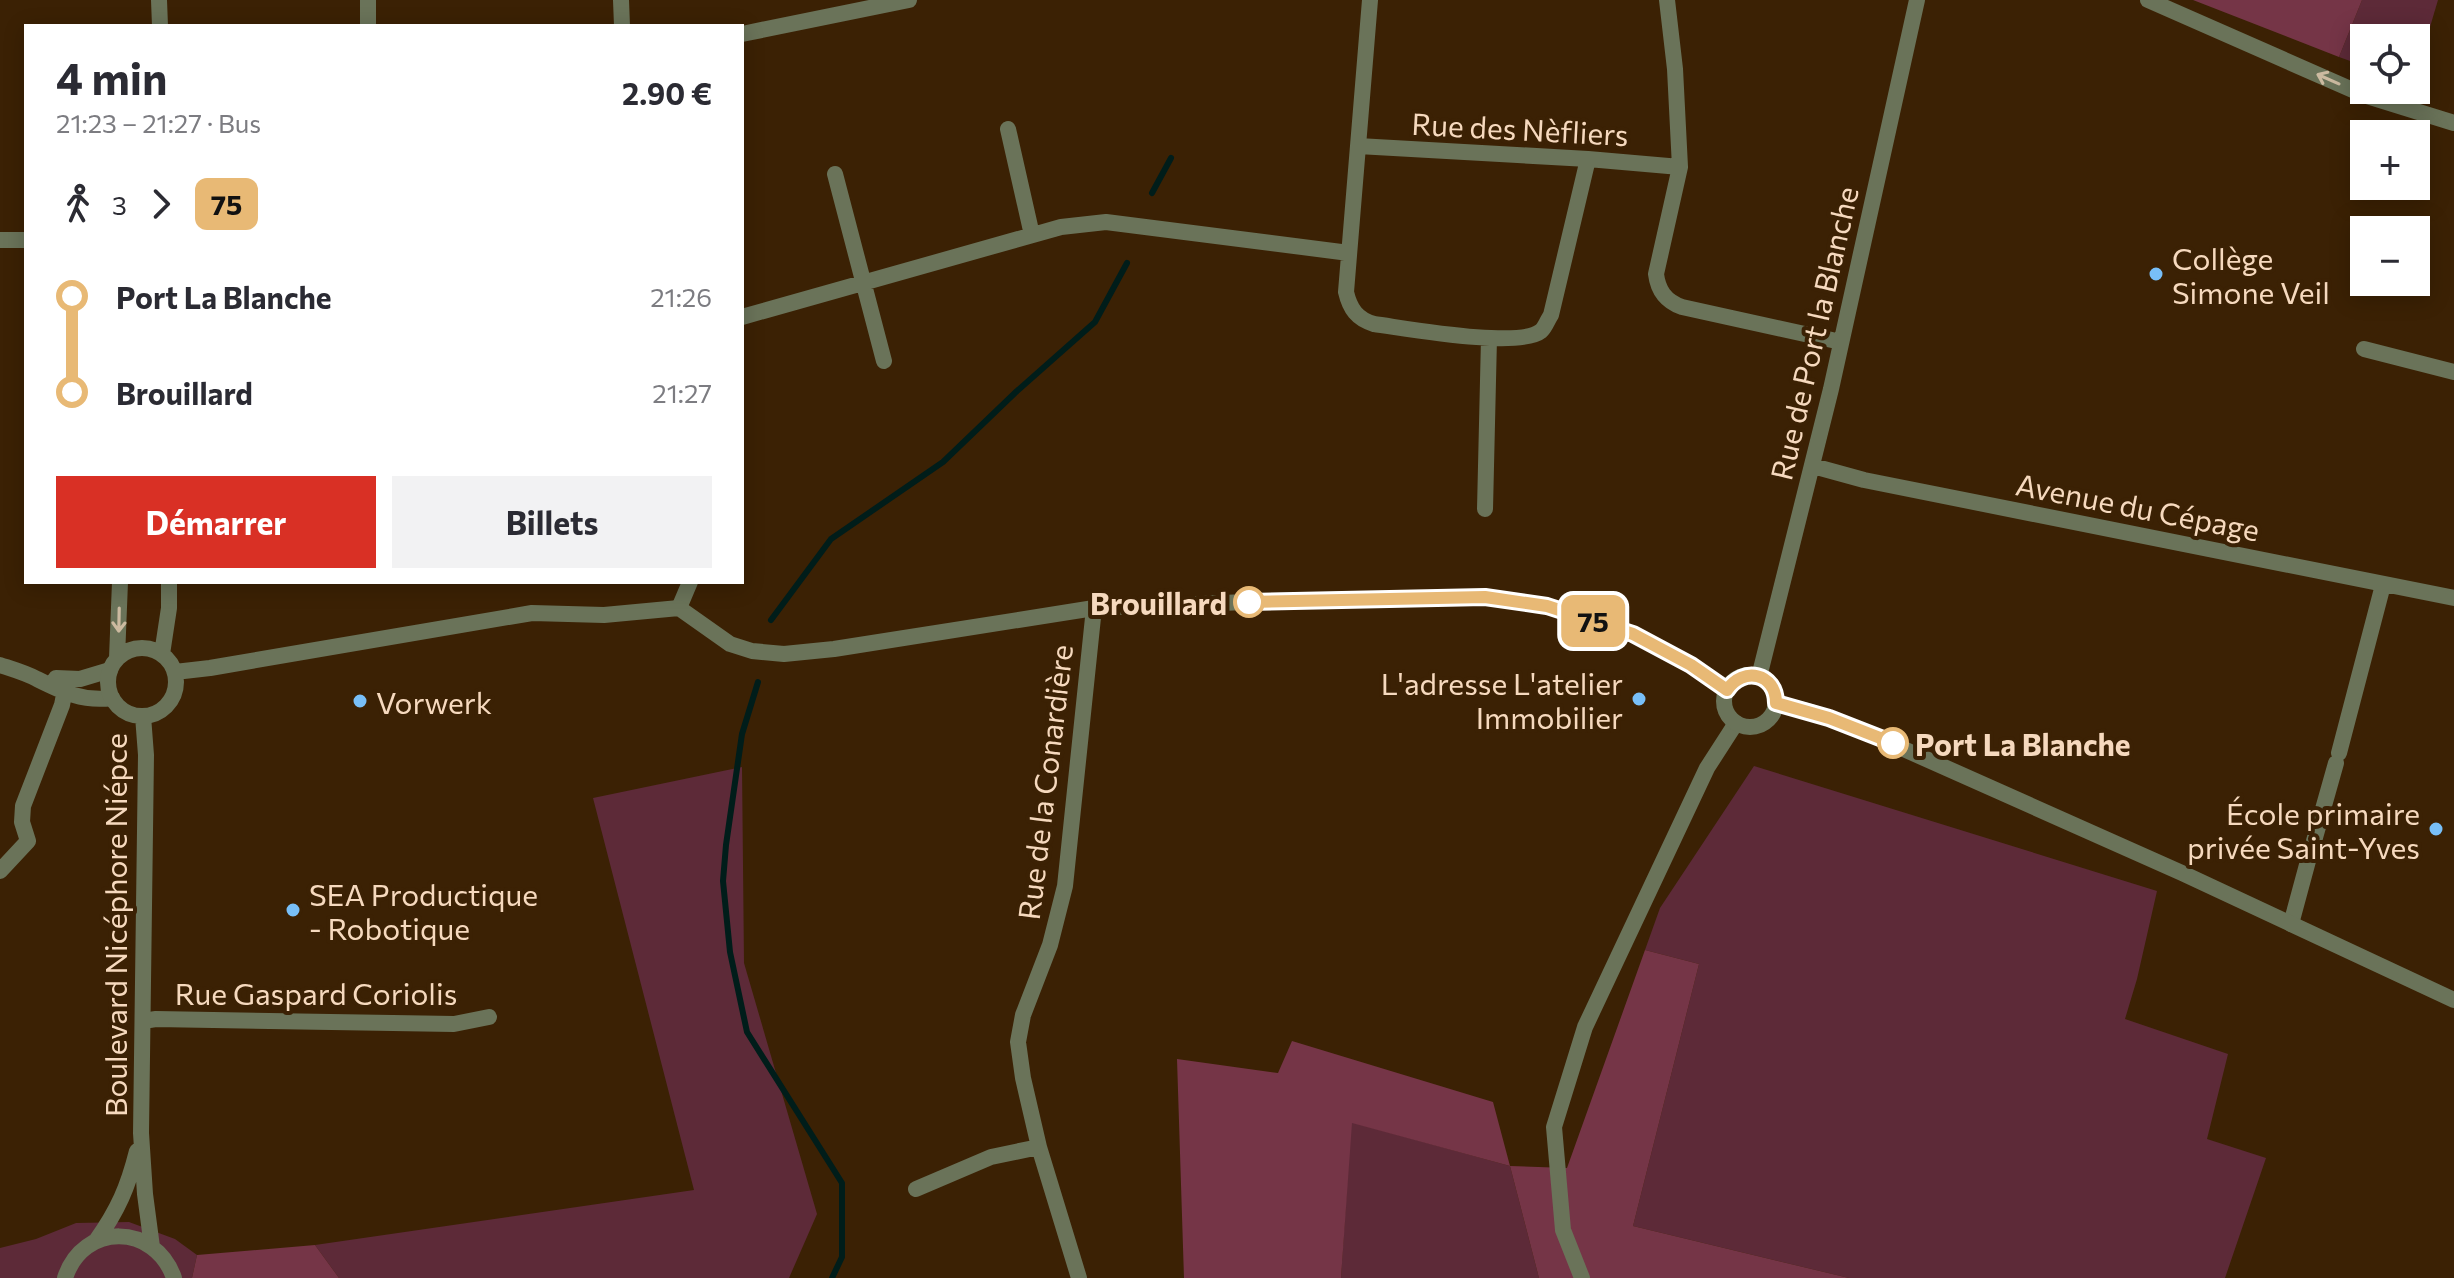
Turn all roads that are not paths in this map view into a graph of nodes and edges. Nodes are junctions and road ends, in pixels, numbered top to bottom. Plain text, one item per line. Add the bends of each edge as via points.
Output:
1 (159, 0) edge
2 (368, 0) edge
3 (621, 0) edge
4 (909, 0) edge
5 (1370, 0) edge
6 (1667, 0) edge
7 (1917, 0) edge
8 (2148, 0) edge
9 (621, 22) edge
10 (160, 24) edge
11 (368, 24) edge
12 (744, 34) edge
13 (2454, 123) edge
14 (1008, 129) dead end
15 (1358, 146) junction
16 (1588, 159) junction
17 (1680, 167) junction
18 (835, 174) dead end
19 (1032, 235) junction
20 (0, 240) edge
21 (24, 240) edge
22 (1349, 253) junction
23 (865, 283) junction
24 (744, 316) edge
25 (1489, 338) junction
26 (1841, 342) junction
27 (2364, 349) dead end
28 (884, 361) dead end
29 (2454, 372) edge
30 (1813, 466) junction
31 (1485, 509) dead end
32 (120, 584) edge
33 (169, 584) edge
34 (689, 584) edge
35 (2383, 585) junction
36 (2454, 598) edge
37 (679, 608) junction
38 (1094, 608) junction
39 (162, 654) junction
40 (113, 664) junction
41 (0, 665) edge
42 (175, 672) junction
43 (1759, 677) junction
44 (66, 686) junction
45 (1727, 690) junction
46 (112, 698) junction
47 (1776, 703) junction
48 (143, 716) junction
49 (1736, 723) junction
50 (2314, 841) dead end
51 (2308, 861) dead end
52 (0, 871) edge
53 (2291, 924) junction
54 (2454, 1000) edge
55 (489, 1017) dead end
56 (143, 1021) junction
57 (141, 1133) junction
58 (1039, 1147) junction
59 (916, 1189) dead end
60 (96, 1241) junction
61 (152, 1247) junction
62 (63, 1275) edge
63 (174, 1278) edge
64 (1079, 1278) edge
65 (1582, 1278) edge

1 - 10 street
2 - 11 street
3 - 9 street
4 - 12 street
5 - 15 street
6 - 17 street
7 - 26 street, Rue de Port la Blanche
13 -> 8 street via 2364,95
14 - 19 street
15 - 16 street, Rue des Nèfliers
15 - 22 street
16 - 17 street, Rue des Nèfliers
16 - 25 street via 1551,315 1540,331 1518,339
17 - 26 street via 1656,274 1666,298 1682,307
18 - 23 street
19 - 22 street via 1106,222
19 - 23 street
20 - 21 street
22 - 25 street via 1348,302 1366,321
23 - 24 street
23 - 28 street
25 - 31 street
26 - 30 street, Rue de Port la Blanche
27 - 29 street
30 - 35 street, Avenue du Cépage
30 - 43 street, Rue de Port la Blanche
32 -> 40 street
33 - 39 street
34 - 37 street
35 - 36 street, Avenue du Cépage
35 - 50 street
37 - 38 street via 730,644 784,654
37 - 42 street via 604,615 532,613
38 - 45 street via 1485,597 1547,606 1633,634
38 - 58 street, Rue de la Conardière via 1065,886 1018,1042
39 - 40 street via 130,649
39 - 42 street
40 - 44 street
40 - 46 street
41 - 44 street
42 - 48 street via 177,684 166,707
43 - 45 street via 1740,677
43 - 47 street via 1771,686
44 - 46 street via 97,700
44 - 52 street via 23,806 28,841
45 - 49 street via 1726,709
46 - 48 street via 126,712
47 - 49 street via 1762,725
47 - 53 street via 1870,734
48 - 56 street, Boulevard Nicéphore Niépce
49 - 65 street via 1707,768 1585,1027 1554,1127 1563,1230
51 - 53 street
53 - 54 street
55 - 56 street, Rue Gaspard Coriolis via 454,1024
56 - 57 street, Boulevard Nicéphore Niépce
57 - 60 street, Boulevard Nicéphore Niépce via 128,1185
57 - 61 street, Boulevard Nicéphore Niépce
58 - 59 street via 991,1157
58 - 64 street, Rue de la Conardière
60 - 61 street via 123,1236
60 - 62 street, Boulevard Nicéphore Niépce
61 - 63 street

